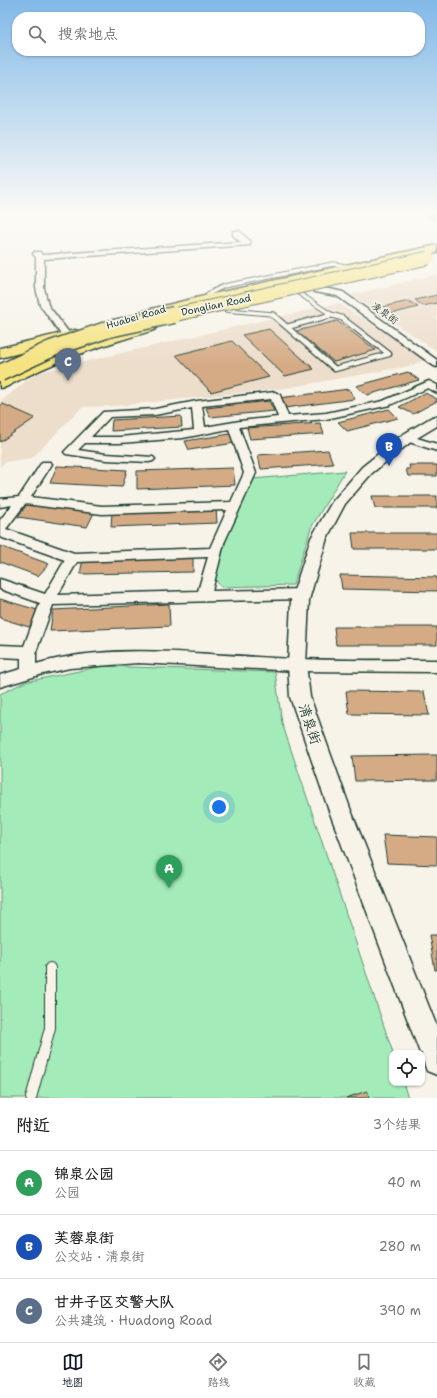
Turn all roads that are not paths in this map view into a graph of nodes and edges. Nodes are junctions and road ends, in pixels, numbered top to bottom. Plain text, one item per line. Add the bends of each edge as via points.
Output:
1 (39, 263) edge
2 (384, 263) edge
3 (407, 263) edge
4 (414, 263) edge
5 (354, 267) junction
6 (344, 284) junction
7 (317, 290) junction
8 (300, 294) junction
9 (208, 299) junction
10 (226, 310) junction
11 (332, 315) junction
12 (149, 327) junction
13 (287, 327) junction
14 (68, 338) junction
15 (0, 352) edge
16 (26, 353) junction
17 (0, 359) edge
18 (437, 360) edge
19 (437, 364) edge
20 (0, 365) edge
21 (0, 373) edge
22 (0, 383) edge
23 (437, 390) edge
24 (197, 404) junction
25 (284, 420) junction
26 (437, 420) edge
27 (232, 425) junction
28 (200, 431) junction
29 (407, 438) junction
30 (83, 440) junction
31 (437, 448) edge
32 (149, 459) dead end
33 (46, 464) dead end
34 (22, 500) junction
35 (0, 503) edge
36 (236, 506) junction
37 (0, 528) edge
38 (0, 532) edge
39 (216, 552) junction
40 (73, 558) junction
41 (0, 584) edge
42 (302, 594) junction
43 (204, 595) junction
44 (48, 600) junction
45 (0, 651) edge
46 (29, 652) junction
47 (297, 665) junction
48 (437, 666) edge
49 (28, 672) junction
50 (0, 681) edge
51 (50, 968) dead end
52 (437, 1061) edge
53 (32, 1098) edge

1 - 14 street via 44,306
2 - 5 highway, Huabei Road
3 - 21 highway, Donglian Road, bridge via 109,330 51,349
4 - 6 highway, Huabei Road
5 - 9 highway, Huabei Road
5 - 9 lane via 334,264 224,286 208,294
6 - 7 highway, Huabei Road
6 - 18 street, 凌泉街 via 340,288 343,293
7 - 8 highway, Huabei Road
7 - 19 street, 凌泉街 via 330,290 340,294
8 - 10 highway, Huabei Road
8 - 11 lane
9 - 14 highway, Huabei Road via 135,317
10 - 12 highway, Huabei Road
10 - 13 lane via 272,314
11 - 13 lane
11 - 13 lane via 342,318 389,354 335,369
12 - 16 highway, Huabei Road
12 - 22 highway via 40,362
14 - 15 highway, Huabei Road
16 - 17 highway, Huabei Road
16 - 20 highway
23 - 25 street via 429,384 386,403 326,416
24 - 25 street via 275,395
24 - 28 street
24 - 30 street via 155,412 107,414
25 - 27 street
26 - 29 street, 清泉街
27 - 28 street
27 - 36 street via 250,473
28 - 30 street via 183,435 120,440
29 - 31 street
29 - 42 street, 清泉街 via 367,470 339,502 319,538
30 - 32 street via 70,452
33 - 34 street
34 - 35 street
34 - 36 street via 102,510
34 - 37 street
36 - 39 street
38 - 40 street
39 - 40 street
39 - 43 street
40 - 44 street
41 - 44 street
42 - 43 street
42 - 47 street, 清泉街
43 - 44 street
44 - 46 street
45 - 46 street
46 - 49 street
47 - 48 street
47 - 49 street via 138,656 70,662
47 - 52 street, 清泉街 via 300,697 339,808
49 - 50 street
51 - 53 lane via 50,1028

